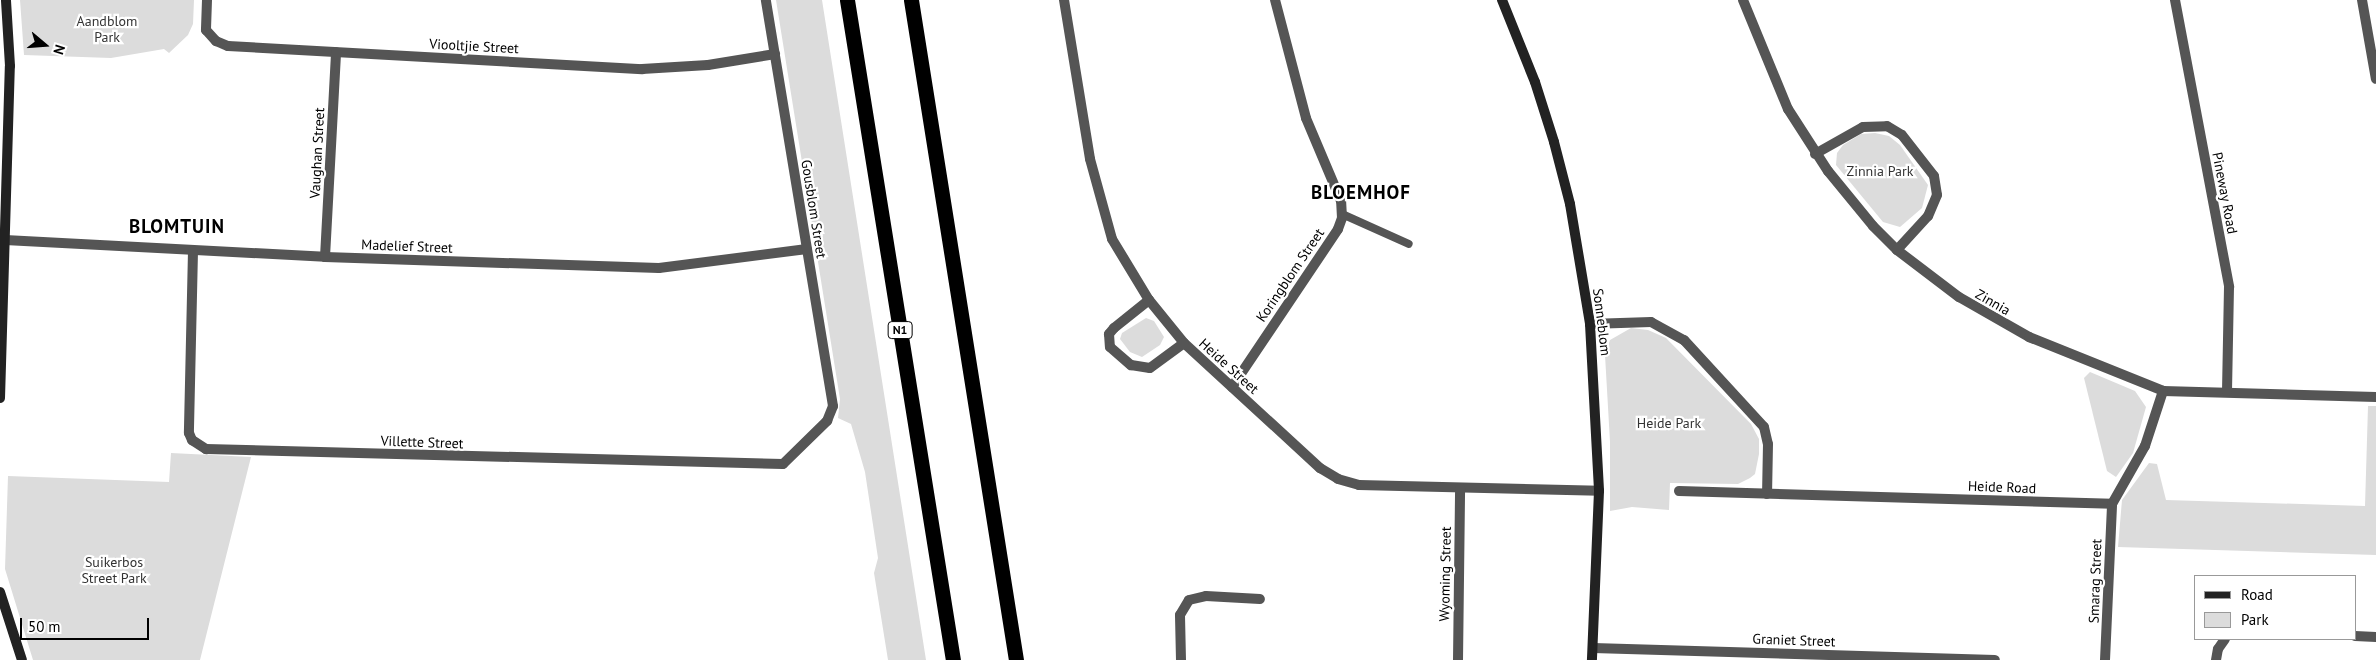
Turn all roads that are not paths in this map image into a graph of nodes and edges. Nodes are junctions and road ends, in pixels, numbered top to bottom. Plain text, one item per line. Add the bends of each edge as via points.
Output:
1 (6, 0) edge
2 (207, 0) edge
3 (766, 0) edge
4 (847, 0) edge
5 (911, 0) edge
6 (1064, 0) edge
7 (1275, 0) edge
8 (1502, 0) edge
9 (1743, 0) edge
10 (2175, 0) edge
11 (2362, 0) edge
12 (336, 52) junction
13 (775, 54) junction
14 (2376, 79) edge
15 (1816, 154) junction
16 (1342, 214) junction
17 (5, 240) junction
18 (1409, 244) dead end
19 (807, 249) junction
20 (1897, 250) junction
21 (192, 251) junction
22 (325, 257) junction
23 (1149, 300) junction
24 (1590, 324) junction
25 (1184, 343) junction
26 (1232, 387) junction
27 (2163, 391) junction
28 (2226, 392) junction
29 (2376, 397) edge
30 (0, 398) edge
31 (827, 421) joint
32 (1460, 488) junction
33 (1679, 491) dead end
34 (1599, 492) junction
35 (1767, 494) junction
36 (2112, 504) junction
37 (0, 592) edge
38 (1260, 599) dead end
39 (2356, 636) edge
40 (2376, 636) edge
41 (2224, 640) edge
42 (1592, 648) junction
43 (1768, 656) edge
44 (1936, 659) edge
45 (22, 660) edge
46 (953, 660) edge
47 (1016, 660) edge
48 (1181, 660) edge
49 (1458, 660) edge
50 (1592, 660) edge
51 (1995, 660) edge
52 (2105, 660) edge
53 (2216, 660) edge

1 - 17 street via 10,66
2 - 12 street, Viooltjie Street via 206,30 221,44
3 - 13 street, Gousblom Street
4 - 46 highway, N1
5 - 47 highway
6 - 23 street, Heide Street via 1090,158 1102,210 1124,262
7 - 16 street via 1306,118 1341,201
8 - 24 street, Sonneblom via 1535,82 1554,142 1570,204
9 - 15 street, Zinnia via 1788,109
10 - 28 street, Pineway Road via 2229,287
11 - 14 street
12 - 13 street, Viooltjie Street via 642,69 708,65
12 - 22 street, Vaughan Street
13 - 19 street, Gousblom Street
15 - 20 street, Zinnia via 1873,226
15 - 20 street via 1863,126 1887,126 1902,135 1934,176 1937,195 1928,216
16 - 18 lane
16 - 26 street, Koringblom Street via 1338,230
17 - 21 street, Madelief Street
17 - 30 street
19 - 22 street, Madelief Street via 659,268
19 - 31 street, Gousblom Street via 833,406
20 - 27 street, Zinnia via 1959,297 2010,327
21 - 22 street, Madelief Street
21 - 31 street, Villette Street via 189,433 192,440 206,448 778,466 791,458
23 - 25 street, Heide Street
23 - 25 street via 1109,334 1110,348 1131,365 1150,368
24 - 34 street, Sonneblom
24 - 35 street via 1651,322 1684,340 1764,427 1768,444
25 - 26 street, Heide Street
26 - 32 street, Heide Street via 1320,468 1338,479 1359,485
27 - 28 street, Zinnia
27 - 36 street via 2145,446
28 - 29 street, Zinnia
32 - 34 street, Heide Street
32 - 49 street, Wyoming Street
33 - 35 street, Heide Road
34 - 42 street, Sonneblom
35 - 36 street, Heide Road
36 - 52 street, Smarag Street
37 - 45 street
38 - 48 street via 1206,596 1189,600 1180,616
39 - 40 street
41 - 53 street
42 - 43 street, Graniet Street
42 - 50 street, Sonneblom
43 - 44 street, Graniet Street
44 - 51 street, Graniet Street

